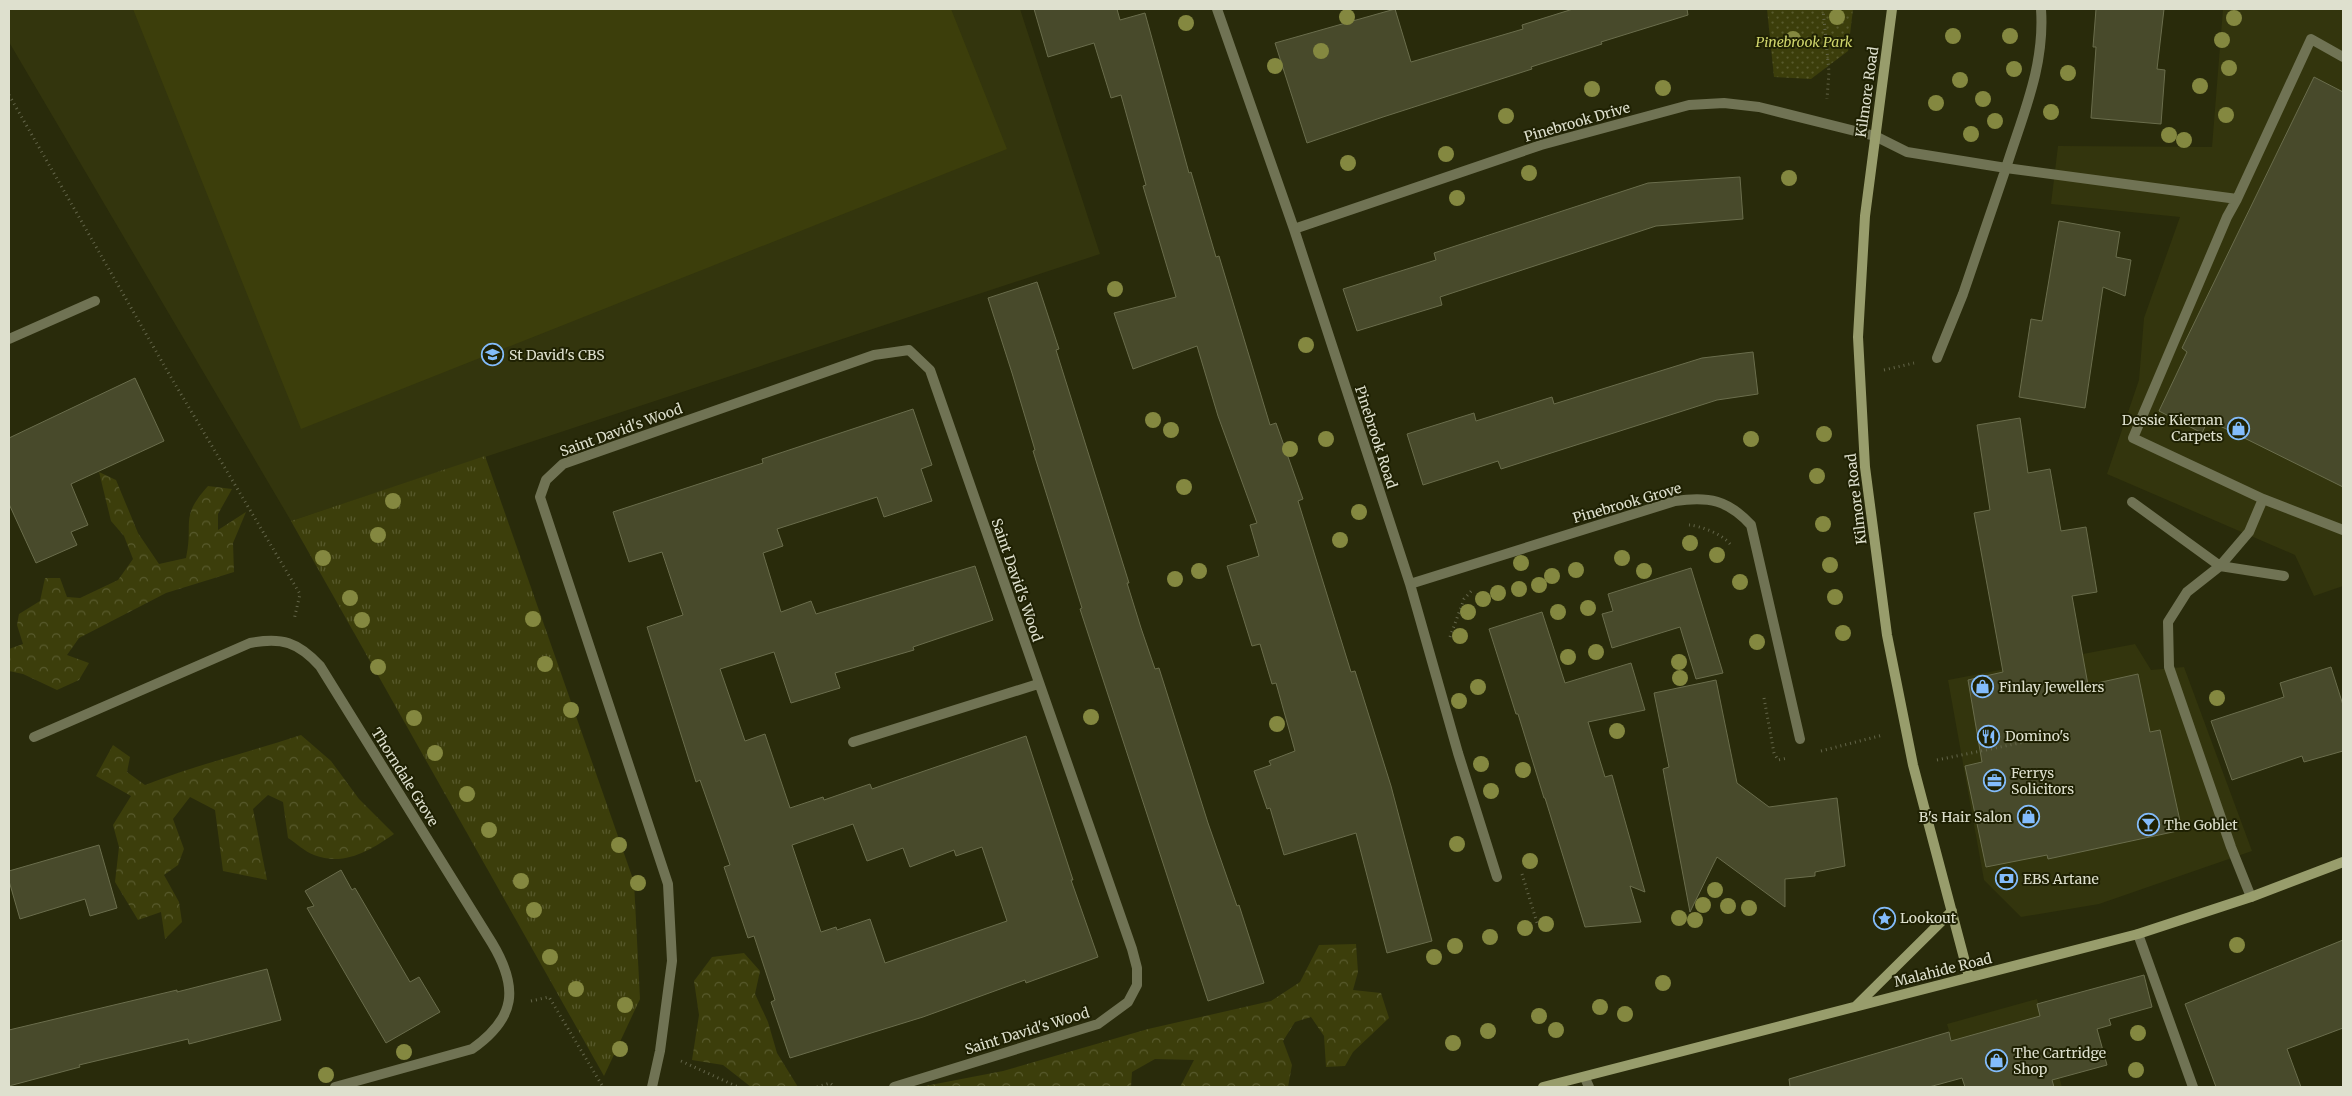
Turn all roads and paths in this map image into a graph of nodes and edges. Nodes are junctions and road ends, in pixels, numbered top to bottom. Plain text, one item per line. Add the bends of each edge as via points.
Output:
1 (1217, 9) edge
2 (1823, 9) edge
3 (1892, 9) edge
4 (2041, 9) edge
5 (2343, 57) edge
6 (9, 96) edge
7 (1825, 122) junction
8 (1875, 136) junction
9 (2006, 168) junction
10 (2237, 199) junction
11 (1294, 229) junction
12 (94, 301) dead end
13 (9, 339) edge
14 (1937, 358) joint
15 (1860, 376) junction
16 (2263, 499) junction
17 (2132, 502) dead end
18 (1686, 525) dead end
19 (2343, 530) edge
20 (1731, 546) dead end
21 (2220, 566) junction
22 (2284, 576) dead end
23 (1410, 584) junction
24 (1476, 586) dead end
25 (288, 642) junction
26 (1448, 646) dead end
27 (1038, 684) junction
28 (1764, 697) dead end
29 (1906, 728) junction
30 (2073, 732) dead end
31 (34, 737) dead end
32 (1800, 739) dead end
33 (853, 742) dead end
34 (1812, 753) dead end
35 (1795, 756) dead end
36 (1913, 765) junction
37 (2343, 862) edge
38 (1520, 870) dead end
39 (1497, 877) dead end
40 (2251, 897) junction
41 (1952, 911) junction
42 (1538, 926) dead end
43 (2138, 934) junction
44 (1969, 977) junction
45 (508, 1005) junction
46 (1854, 1007) junction
47 (660, 1051) junction
48 (1587, 1082) edge
49 (335, 1087) edge
50 (603, 1087) edge
51 (652, 1087) edge
52 (738, 1087) edge
53 (817, 1087) edge
54 (835, 1087) edge
55 (894, 1087) edge
56 (1543, 1087) edge
57 (2193, 1087) edge

1 - 11 street, Pinebrook Road
2 - 7 path via 1829,72
3 - 8 street, Kilmore Road
4 - 9 street via 2042,46 2036,75
5 - 10 street via 2311,39
6 - 25 path via 300,594
7 - 8 street, Pinebrook Drive
7 - 11 street, Pinebrook Drive via 1759,107 1724,103 1689,105 1541,146
8 - 9 street, Pinebrook Drive via 1907,152
8 - 15 street, Kilmore Road via 1858,337
9 - 10 street, Pinebrook Drive
9 - 14 street via 1963,294
10 - 16 street via 2133,438
11 - 23 street, Pinebrook Road
12 - 13 street
14 - 15 path
15 - 29 street, Kilmore Road via 1865,467 1887,635
16 - 19 street
16 - 21 street via 2249,532
17 - 21 street
18 - 20 path via 1707,530
21 - 22 street
21 - 40 street via 2187,592 2168,622 2169,667
23 - 32 street, Pinebrook Grove via 1675,501 1700,498 1726,504 1751,525
23 - 39 street, Pinebrook Road
24 - 26 path via 1464,599
25 - 31 street, Thorndale Grove via 270,640 250,644
25 - 45 street, Thorndale Grove via 306,650 320,666 492,943 505,966 509,983
27 - 33 street
27 - 47 street, Saint David's Wood via 930,370 909,350 874,355 563,464 546,480 540,497 668,884 672,961
27 - 55 street, Saint David's Wood via 1132,949 1137,985 1128,1002 1098,1024
28 - 35 path via 1778,760
29 - 34 path
29 - 36 street, Kilmore Road
30 - 36 path
36 - 41 street, Kilmore Road
37 - 40 street, Malahide Road
38 - 42 path
40 - 43 street, Malahide Road
41 - 44 street, Kilmore Road
41 - 46 street
43 - 44 street, Malahide Road
43 - 57 street
44 - 46 street, Malahide Road
45 - 49 street, Thorndale Grove via 491,1036 472,1049
45 - 50 path via 549,997
46 - 48 street, Malahide Road
47 - 51 street, Saint David's Wood
47 - 52 path
48 - 56 street, Malahide Road
53 - 54 path via 830,1083

